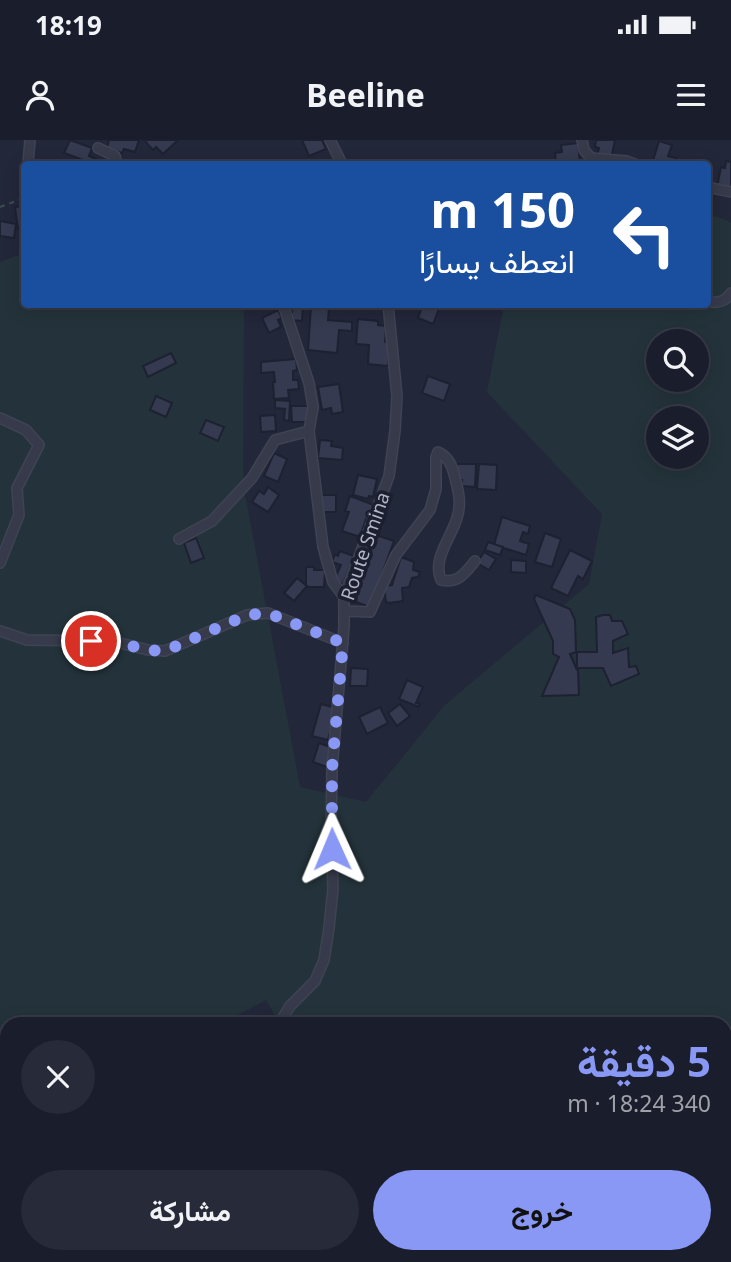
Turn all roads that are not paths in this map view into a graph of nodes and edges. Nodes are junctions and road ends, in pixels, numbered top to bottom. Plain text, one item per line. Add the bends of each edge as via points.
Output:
1 (30, 140) edge
2 (330, 140) edge
3 (582, 140) edge
4 (97, 149) dead end
5 (28, 161) edge
6 (116, 161) edge
7 (340, 161) edge
8 (627, 161) edge
9 (711, 188) edge
10 (731, 192) edge
11 (731, 293) edge
12 (711, 301) edge
13 (284, 308) edge
14 (388, 308) edge
15 (0, 418) edge
16 (309, 431) junction
17 (179, 539) dead end
18 (475, 561) dead end
19 (0, 563) edge
20 (344, 597) junction
21 (344, 611) junction
22 (0, 631) edge
23 (343, 643) junction
24 (283, 1017) edge

1 - 5 street
2 - 7 street
3 - 8 street via 591,158
4 - 6 street via 115,156
9 - 10 street
11 - 12 street via 719,302
13 - 16 street via 309,383 313,407
14 - 20 street, Route Smina via 397,396 389,476
15 - 19 street via 26,430 39,445 18,488 19,515
16 - 17 street via 275,440 252,478 212,521
16 - 20 street via 323,547 333,582
18 - 21 street via 461,578 450,582 441,580 437,572 458,516 460,497 452,467 438,452 430,510 396,555 369,612
20 - 21 street, Route Smina
21 - 23 street, Route Smina
22 - 23 street via 27,640 112,641 165,651 247,615 268,613
23 - 24 street, Route Smina via 332,769 333,889 324,960 315,981

